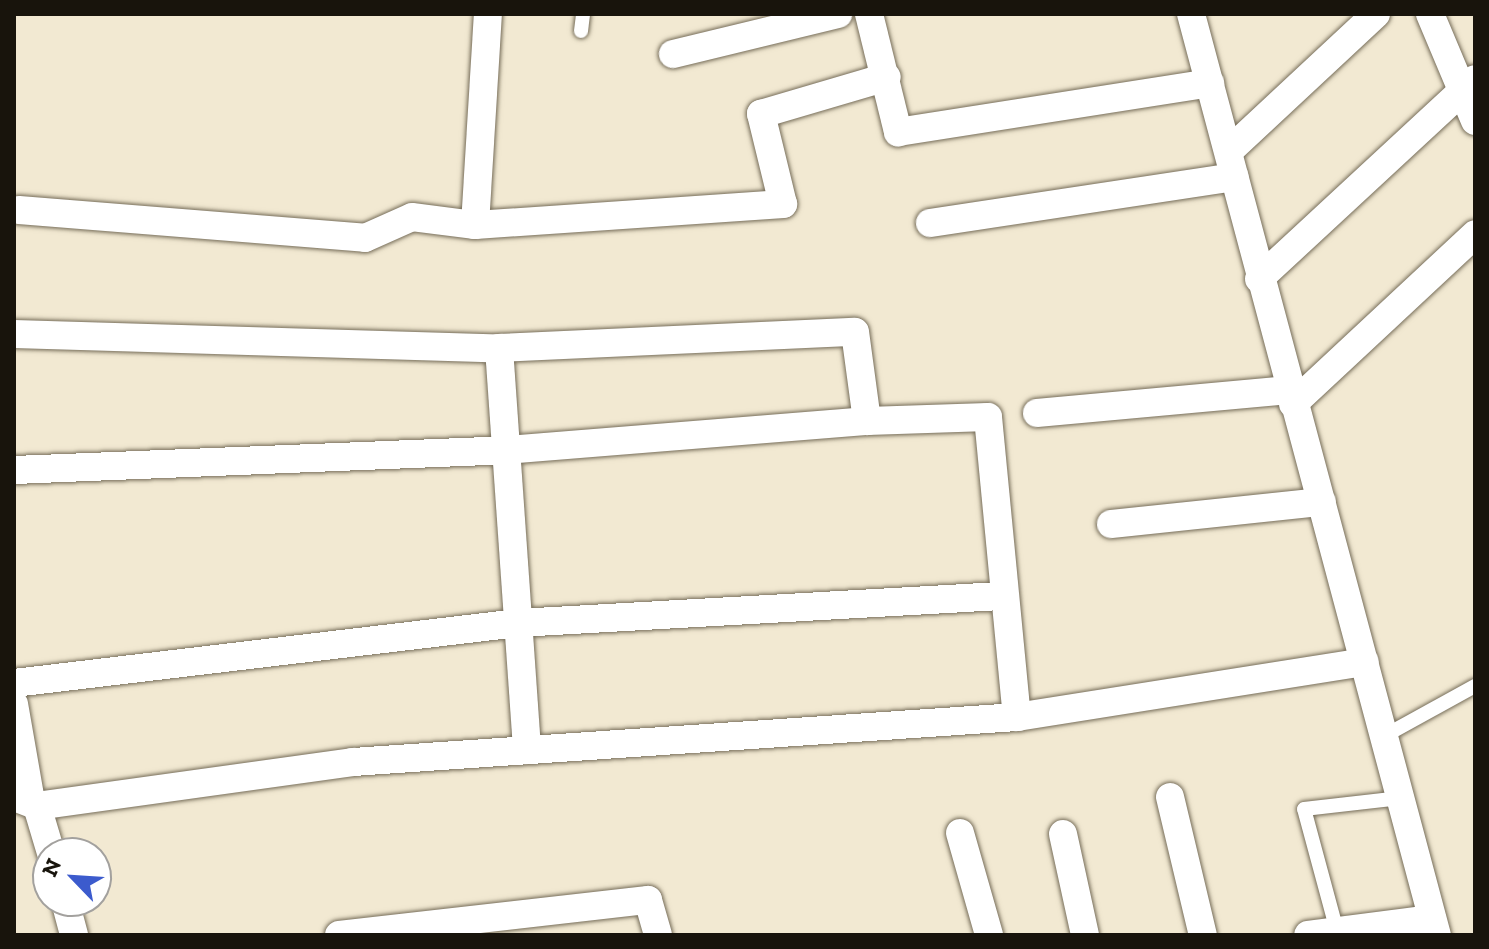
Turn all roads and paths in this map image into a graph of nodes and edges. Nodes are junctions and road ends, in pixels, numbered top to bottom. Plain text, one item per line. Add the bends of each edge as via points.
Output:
1 (488, 14) edge
2 (583, 14) edge
3 (838, 14) edge
4 (869, 14) edge
5 (1376, 14) edge
6 (1430, 14) edge
7 (1197, 17) edge
8 (759, 23) edge
9 (581, 31) dead end
10 (673, 54) dead end
11 (887, 77) junction
12 (1210, 83) junction
13 (1468, 85) edge
14 (1475, 121) edge
15 (1232, 164) junction
16 (19, 210) dead end
17 (930, 223) dead end
18 (475, 225) junction
19 (1475, 234) edge
20 (1259, 279) junction
21 (14, 334) edge
22 (499, 348) junction
23 (1291, 397) junction
24 (1037, 413) dead end
25 (867, 421) junction
26 (506, 450) junction
27 (14, 470) edge
28 (1322, 502) junction
29 (1111, 524) dead end
30 (1004, 596) junction
31 (518, 623) junction
32 (1365, 662) junction
33 (14, 683) edge
34 (1475, 686) edge
35 (14, 704) edge
36 (1017, 717) junction
37 (1386, 735) junction
38 (527, 750) junction
39 (1170, 797) dead end
40 (1400, 798) junction
41 (28, 801) edge
42 (960, 833) dead end
43 (1063, 834) dead end
44 (44, 837) edge
45 (1434, 927) edge
46 (1337, 931) junction
47 (339, 935) edge
48 (658, 935) edge
49 (989, 935) edge
50 (1085, 935) edge
51 (1203, 935) edge
52 (1308, 935) edge

1 - 18 street
2 - 9 lane
3 - 8 street
4 - 11 street
5 - 15 street
6 - 13 street
7 - 12 street
8 - 10 street
11 - 12 street via 898,132
11 - 18 street via 761,114 783,204
12 - 15 street
13 - 14 street
13 - 20 street
15 - 17 street
15 - 20 street
16 - 18 street via 365,238 412,217
19 - 23 street
20 - 23 street
21 - 22 street
22 - 25 street via 855,332
22 - 26 street
23 - 24 street
23 - 28 street
25 - 26 street
25 - 30 street via 988,417
26 - 27 street
26 - 31 street
28 - 29 street
28 - 32 street
30 - 31 street
30 - 36 street
31 - 33 street
31 - 38 street
32 - 36 street
32 - 37 street
34 - 37 lane
35 - 41 street
36 - 38 street
37 - 40 street
38 - 41 street via 353,762
39 - 51 street
40 - 45 street
40 - 46 lane via 1304,809
41 - 44 street
42 - 49 street
43 - 50 street
45 - 46 street
46 - 52 street
47 - 48 street via 648,900

